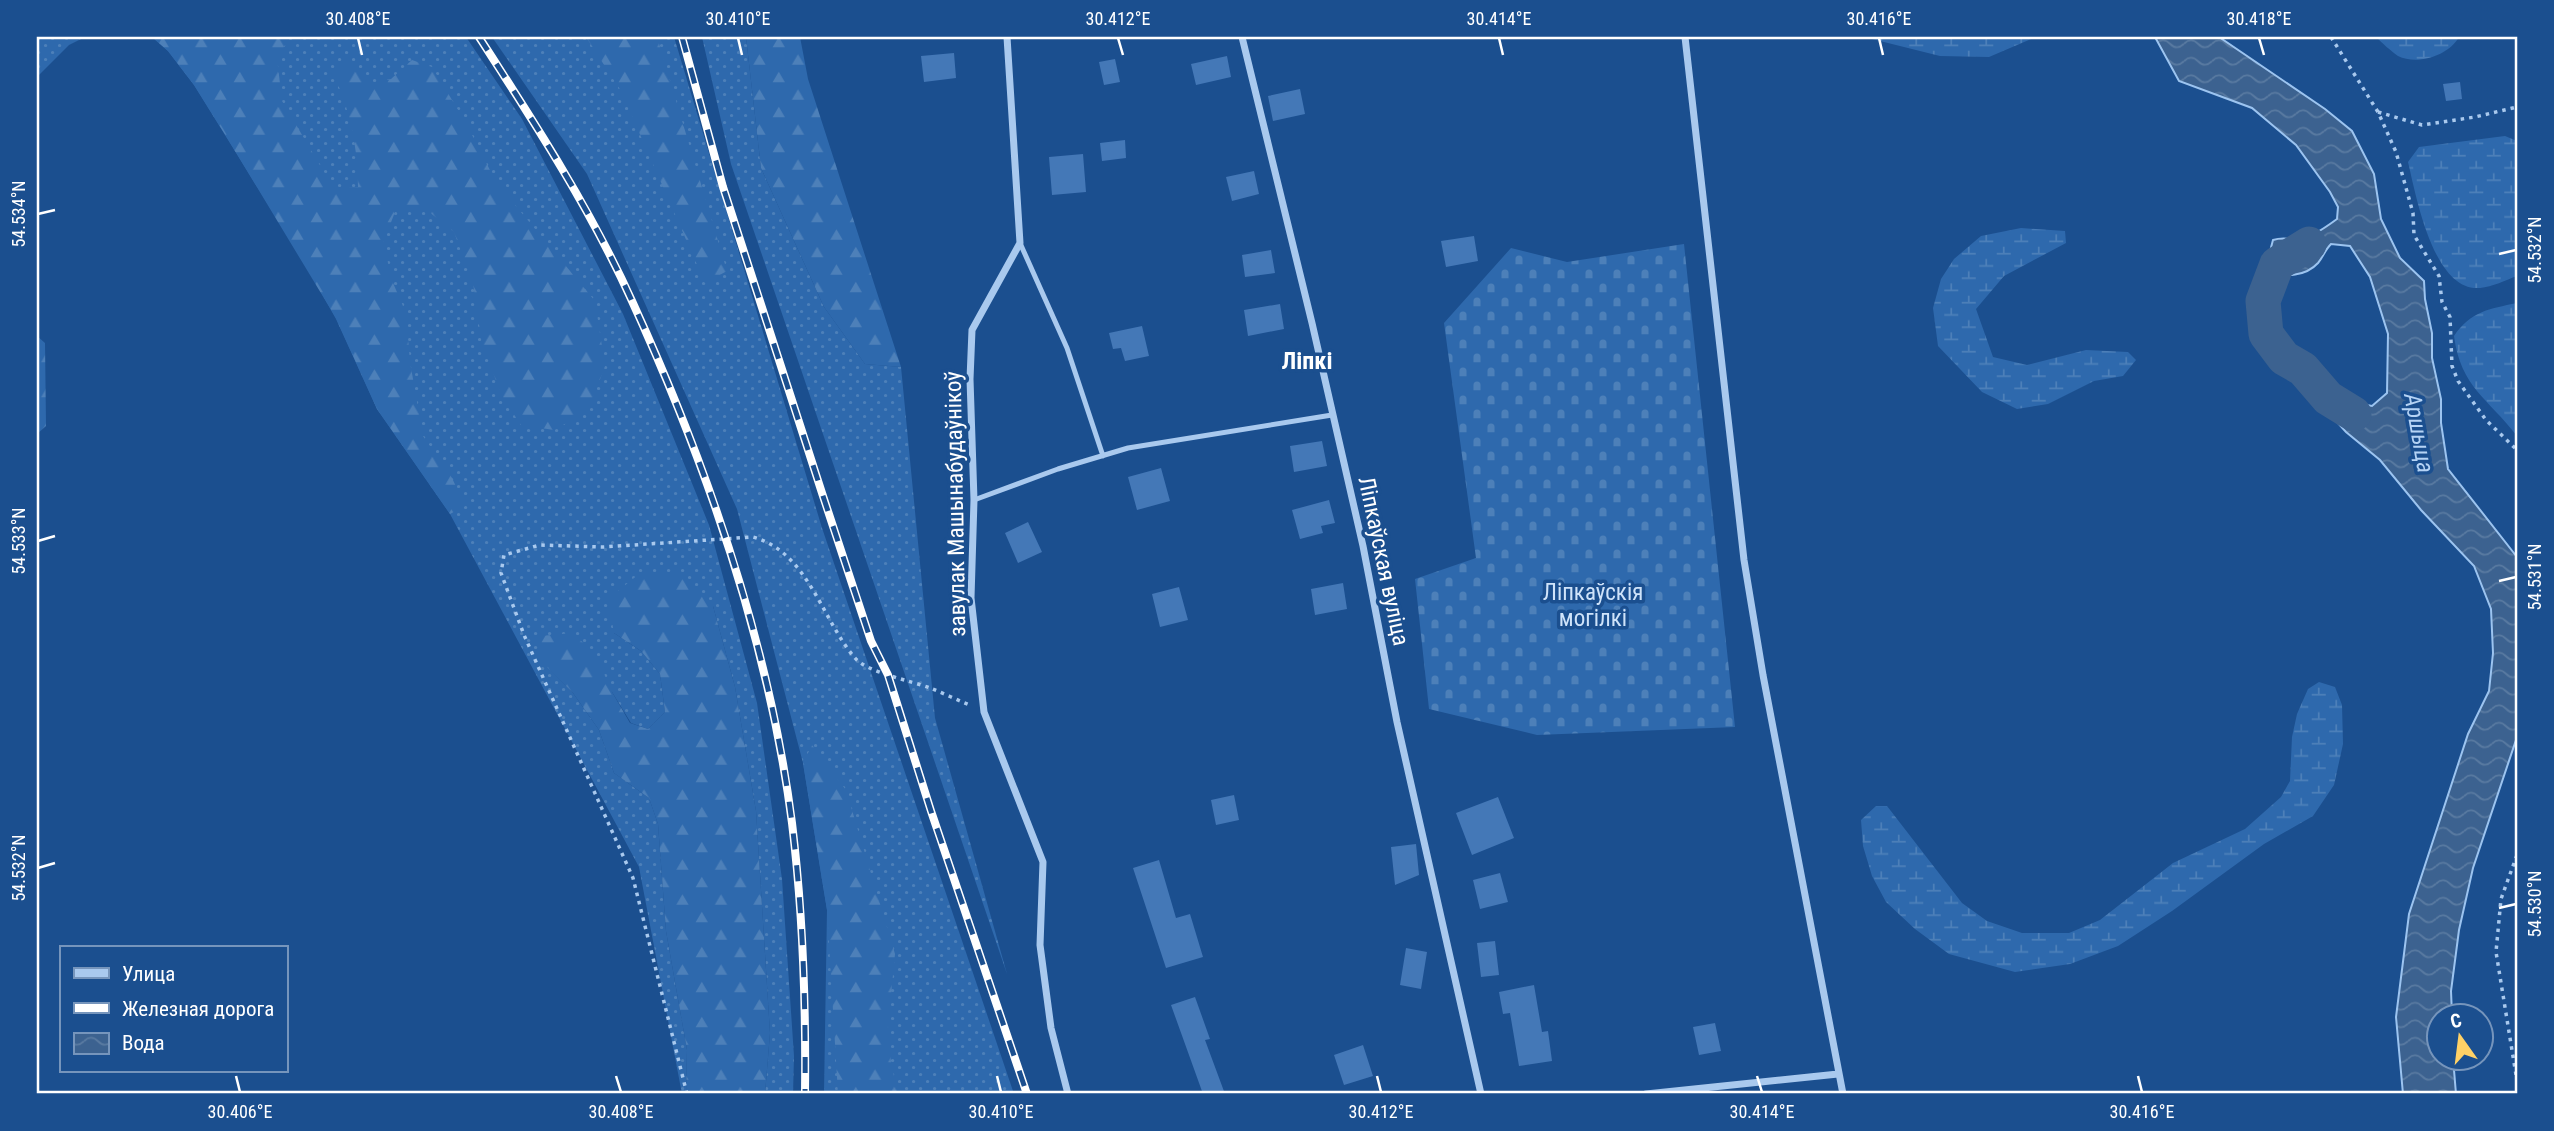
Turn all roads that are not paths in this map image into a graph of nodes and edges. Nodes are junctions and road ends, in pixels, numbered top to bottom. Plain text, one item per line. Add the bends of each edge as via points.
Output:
1 (1007, 37) edge
2 (1242, 37) edge
3 (1685, 37) edge
4 (1020, 243) junction
5 (1332, 415) junction
6 (1103, 456) junction
7 (974, 500) junction
8 (1838, 1074) junction
9 (1068, 1094) edge
10 (1481, 1094) edge
11 (1647, 1094) edge
12 (1843, 1094) edge

1 - 4 street
2 - 5 street, Ліпкаўская вуліца
3 - 8 street via 1744,559
4 - 6 lane via 1067,348
4 - 7 street, завулак Машынабудаўнікоў via 972,330
5 - 6 lane
5 - 10 street, Ліпкаўская вуліца
6 - 7 lane
7 - 9 street, завулак Машынабудаўнікоў via 971,598 984,712 1043,862 1041,945 1051,1028
8 - 11 street
8 - 12 street

